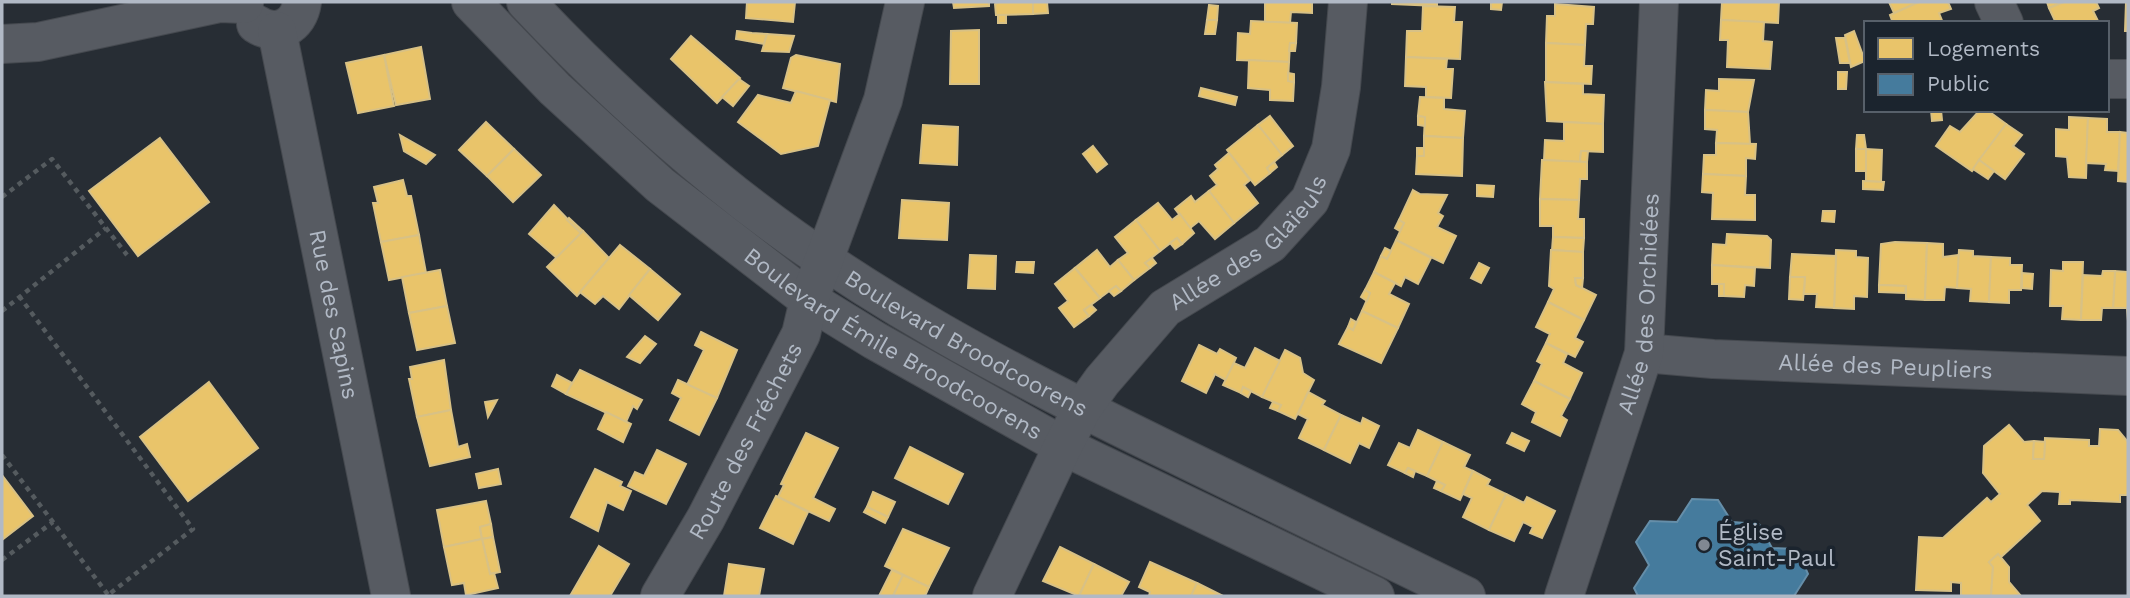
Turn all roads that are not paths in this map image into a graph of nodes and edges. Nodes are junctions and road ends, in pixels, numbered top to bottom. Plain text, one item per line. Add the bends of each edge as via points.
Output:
1 (302, 2) edge
2 (471, 2) edge
3 (526, 2) edge
4 (905, 2) edge
5 (1348, 2) edge
6 (1659, 2) edge
7 (1994, 2) edge
8 (244, 3) edge
9 (2003, 21) edge
10 (278, 31) junction
11 (2, 44) edge
12 (2109, 79) edge
13 (2128, 79) edge
14 (825, 259) junction
15 (809, 300) junction
16 (1644, 353) junction
17 (2128, 376) edge
18 (1082, 409) junction
19 (1063, 446) junction
20 (391, 596) edge
21 (660, 596) edge
22 (992, 596) edge
23 (1375, 596) edge
24 (1466, 596) edge
25 (1564, 596) edge

1 - 10 street via 294,22
2 - 15 street, Boulevard Émile Broodcoorens via 555,89 660,185
3 - 14 street, Boulevard Broodcoorens via 592,72 720,183
4 - 14 street, Route des Fréchets via 883,100
5 - 18 street, Allée des Glaïeuls via 1331,149 1310,200 1270,244 1165,309
6 - 16 street, Allée des Orchidées
7 - 9 street
8 - 10 street via 251,21
8 - 11 street via 220,3 38,42
10 - 20 street, Rue des Sapins
12 - 13 street
14 - 15 street, Route des Fréchets
14 - 18 street, Boulevard Broodcoorens via 948,337
15 - 19 street, Boulevard Émile Broodcoorens
15 - 21 street, Route des Fréchets via 801,334 706,518
16 - 17 street, Allée des Peupliers
16 - 25 street, Allée des Orchidées
18 - 19 street, Allée des Glaïeuls
18 - 24 street, Boulevard Broodcoorens
19 - 22 street, Allée des Glaïeuls
19 - 23 street, Boulevard Émile Broodcoorens

